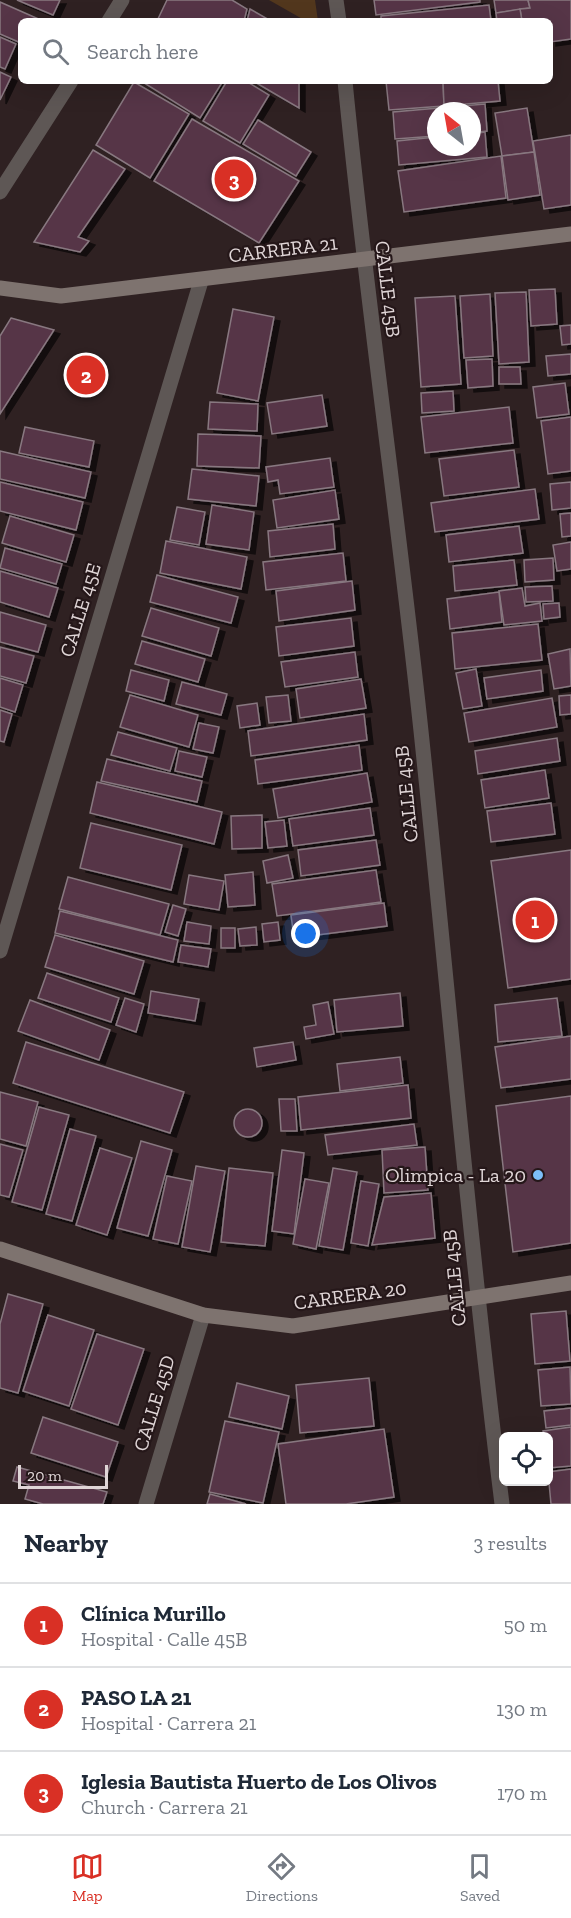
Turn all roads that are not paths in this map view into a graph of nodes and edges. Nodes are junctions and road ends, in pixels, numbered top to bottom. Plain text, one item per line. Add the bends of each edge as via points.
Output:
1 (122, 0) edge
2 (336, 0) edge
3 (111, 18) edge
4 (339, 18) edge
5 (69, 84) edge
6 (345, 84) edge
7 (0, 192) edge
8 (571, 234) edge
9 (364, 260) junction
10 (201, 281) junction
11 (0, 288) edge
12 (0, 951) edge
13 (0, 1249) edge
14 (571, 1283) edge
15 (476, 1298) junction
16 (203, 1315) junction
17 (146, 1504) edge
18 (502, 1504) edge

1 - 3 street
2 - 4 street
5 - 7 street
6 - 9 street, CALLE 45B
8 - 9 street, CARRERA 21
9 - 10 street, CARRERA 21
9 - 15 street, CALLE 45B via 421,728
10 - 11 street, CARRERA 21 via 62,296
10 - 12 street, CALLE 45E
13 - 16 street, CARRERA 20
14 - 15 street, CARRERA 20
15 - 16 street, CARRERA 20 via 292,1326
15 - 18 street, CALLE 45B
16 - 17 street, CALLE 45D

